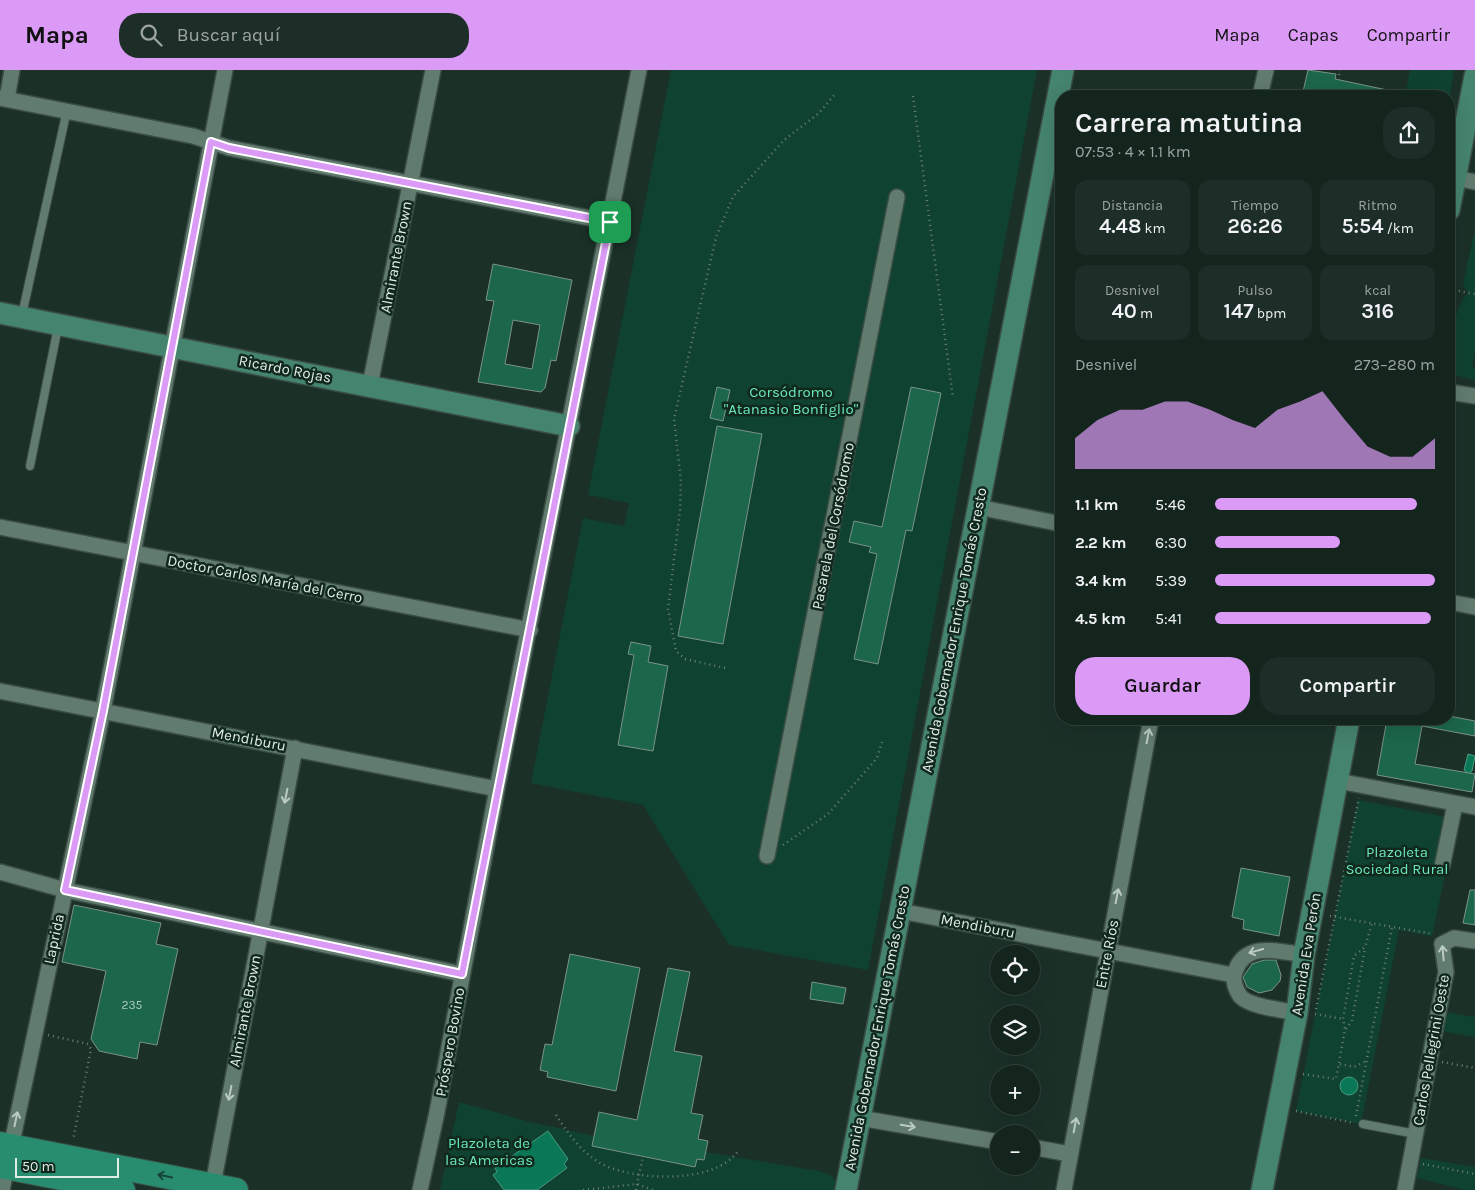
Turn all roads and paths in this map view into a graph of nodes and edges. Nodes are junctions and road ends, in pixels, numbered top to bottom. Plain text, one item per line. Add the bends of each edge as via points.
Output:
1 (12, 70) edge
2 (225, 70) edge
3 (433, 70) edge
4 (639, 70) edge
5 (1063, 70) edge
6 (1266, 70) edge
7 (1340, 70) edge
8 (1475, 76) edge
9 (1338, 80) dead end
10 (1061, 90) edge
11 (1261, 90) edge
12 (836, 93) dead end
13 (913, 96) dead end
14 (3, 98) edge
15 (67, 110) junction
16 (1055, 123) edge
17 (211, 142) junction
18 (1460, 179) edge
19 (411, 184) junction
20 (1455, 193) edge
21 (897, 197) dead end
22 (610, 222) junction
23 (1455, 290) edge
24 (1475, 294) edge
25 (0, 313) edge
26 (22, 317) junction
27 (58, 325) junction
28 (171, 348) junction
29 (370, 385) junction
30 (1455, 393) edge
31 (1475, 396) edge
32 (953, 398) dead end
33 (569, 426) junction
34 (30, 466) dead end
35 (978, 507) junction
36 (1055, 523) edge
37 (0, 527) edge
38 (132, 553) junction
39 (1455, 603) edge
40 (1475, 607) edge
41 (530, 630) junction
42 (725, 668) dead end
43 (0, 691) edge
44 (103, 711) junction
45 (1150, 725) edge
46 (1348, 725) edge
47 (882, 742) dead end
48 (296, 748) junction
49 (1338, 781) junction
50 (1361, 785) junction
51 (497, 790) junction
52 (1455, 804) junction
53 (1475, 808) edge
54 (767, 856) joint
55 (1442, 867) dead end
56 (0, 872) edge
57 (65, 890) junction
58 (900, 911) junction
59 (1312, 913) junction
60 (1335, 916) junction
61 (1372, 923) junction
62 (1392, 927) junction
63 (260, 931) junction
64 (1454, 938) junction
65 (1475, 941) edge
66 (1365, 947) junction
67 (1107, 951) junction
68 (1304, 955) junction
69 (462, 974) junction
70 (1233, 975) junction
71 (1309, 1016) junction
72 (1343, 1019) junction
73 (1345, 1029) junction
74 (34, 1032) junction
75 (1430, 1060) junction
76 (1366, 1061) junction
77 (1340, 1064) junction
78 (1305, 1065) dead end
79 (1475, 1068) edge
80 (1303, 1074) junction
81 (1302, 1083) dead end
82 (1278, 1107) junction
83 (556, 1114) dead end
84 (860, 1118) junction
85 (1359, 1124) junction
86 (1416, 1134) junction
87 (990, 1140) edge
88 (1040, 1149) edge
89 (738, 1151) dead end
90 (1070, 1154) junction
91 (4, 1156) edge
92 (642, 1156) dead end
93 (70, 1157) junction
94 (1411, 1161) junction
95 (1475, 1174) edge
96 (638, 1176) junction
97 (637, 1184) junction
98 (212, 1188) edge
99 (2, 1190) edge
100 (123, 1190) edge
101 (236, 1190) edge
102 (420, 1190) edge
103 (583, 1190) edge
104 (636, 1190) edge
105 (653, 1190) edge
106 (846, 1190) edge
107 (1064, 1190) edge
108 (1262, 1190) edge
109 (1405, 1190) edge

1 - 14 street
2 - 17 street, Laprida
3 - 19 street, Almirante Brown
4 - 22 street, Próspero Bovino
5 - 10 street, Avenida Gobernador Enrique Tomás Cresto
6 - 11 street
7 - 9 path
8 - 18 street
12 - 42 path via 818,114 784,140 730,203 716,237 674,419 681,480 668,610 676,651 685,659
13 - 32 path
14 - 15 street
15 - 17 street
15 - 26 lane
16 - 35 street, Avenida Gobernador Enrique Tomás Cresto
17 - 19 street
17 - 28 street, Laprida
18 - 20 street
19 - 22 street
19 - 29 street, Almirante Brown
21 - 54 street, Pasarela del Corsódromo
22 - 33 street, Próspero Bovino
23 - 24 path
25 - 26 street, Ricardo Rojas
26 - 27 street, Ricardo Rojas
27 - 28 street, Ricardo Rojas
27 - 34 lane
28 - 29 street, Ricardo Rojas
28 - 38 street, Laprida
29 - 33 street, Ricardo Rojas
30 - 31 street
33 - 41 street, Próspero Bovino
35 - 36 street
35 - 58 street, Avenida Gobernador Enrique Tomás Cresto
37 - 38 street, Doctor Carlos María del Cerro
38 - 41 street, Doctor Carlos María del Cerro
38 - 44 street, Laprida
39 - 40 street
41 - 51 street, Próspero Bovino
43 - 44 street, Mendiburu
44 - 48 street, Mendiburu
44 - 57 street, Laprida
67 -> 45 street, Entre Ríos
46 - 49 street, Avenida Eva Perón
47 - 54 path via 877,758 828,814
48 - 51 street, Mendiburu
48 -> 63 street, Almirante Brown
49 - 50 street
49 - 59 street, Avenida Eva Perón
50 - 52 street
50 - 60 path
51 - 69 street, Próspero Bovino
52 - 53 street
52 - 55 street
56 - 57 street
57 - 63 street
57 - 74 street, Laprida
58 - 67 street, Mendiburu
58 - 84 street, Avenida Gobernador Enrique Tomás Cresto
59 - 60 path
59 - 68 street, Avenida Eva Perón
60 - 61 path
60 - 71 path
61 - 62 path
61 - 66 path
62 - 64 path
62 - 76 path
63 - 69 street
63 -> 98 street, Almirante Brown
64 - 65 street
75 -> 64 street, Carlos Pellegrini Oeste via 1446,972 1442,944
66 - 72 path via 1354,956
66 - 73 path via 1352,1021
67 - 70 street, Mendiburu
90 -> 67 street, Entre Ríos
68 -> 70 street via 1265,949 1248,953 1239,960
68 - 71 street, Avenida Eva Perón
69 - 102 street, Próspero Bovino
70 - 71 street via 1242,998
71 - 72 path
71 - 82 street, Avenida Eva Perón
72 - 73 path
73 - 77 path
91 -> 74 street, Laprida
74 - 93 path via 88,1044 91,1049
75 - 79 path
75 - 86 street, Carlos Pellegrini Oeste
76 - 77 path via 1354,1067
76 - 85 path
77 - 80 path via 1336,1079
78 - 80 path
80 - 81 path
82 - 85 path
82 - 108 street, Avenida Eva Perón
83 - 96 path via 578,1146 589,1155 611,1168
84 -> 87 street
84 - 106 street, Avenida Gobernador Enrique Tomás Cresto
85 - 86 lane
86 - 94 street, Carlos Pellegrini Oeste
88 - 90 street
89 - 96 path via 732,1158 699,1171 670,1176
90 - 107 street, Entre Ríos
91 - 93 main road
91 - 99 street, Laprida
91 - 100 main road
92 - 96 path
98 -> 93 main road
94 - 95 path
94 - 109 street, Carlos Pellegrini Oeste
96 - 97 path
97 - 103 path
97 - 104 path
97 - 105 path
98 - 101 main road

